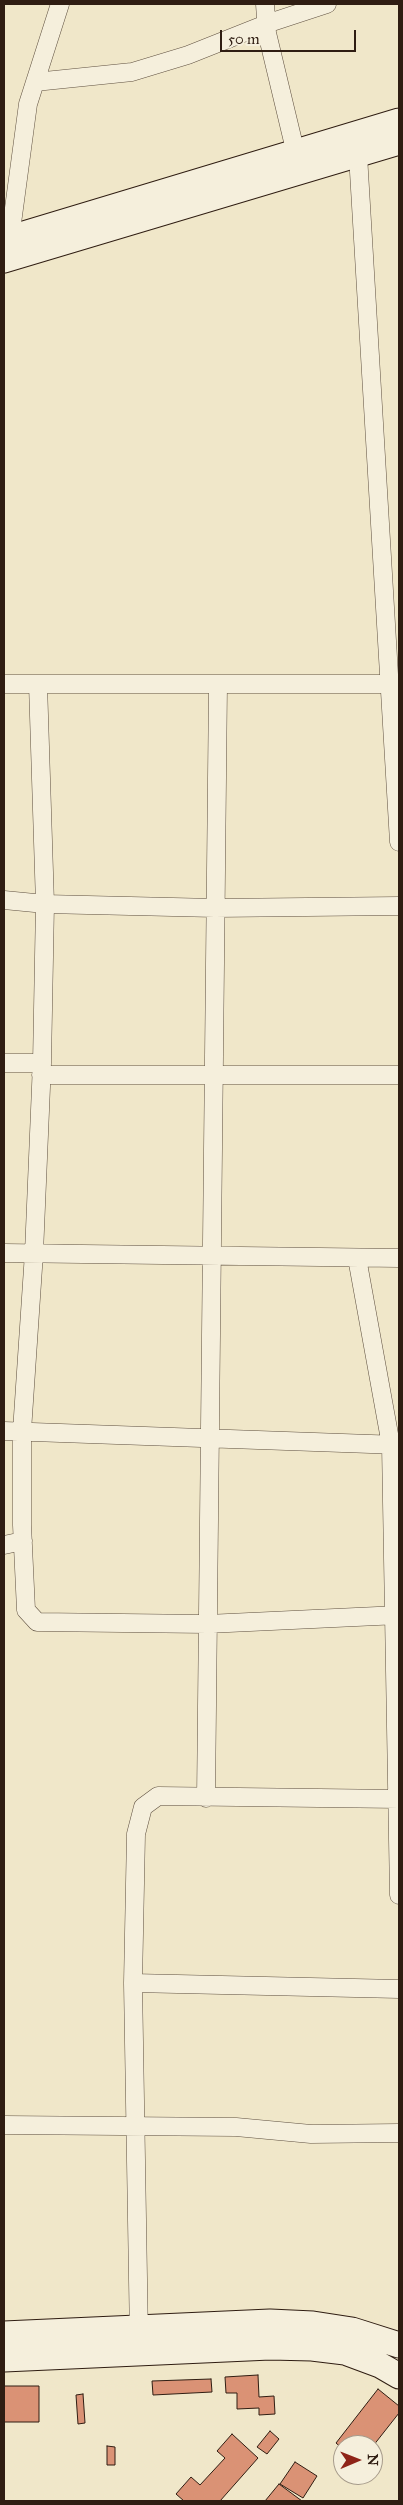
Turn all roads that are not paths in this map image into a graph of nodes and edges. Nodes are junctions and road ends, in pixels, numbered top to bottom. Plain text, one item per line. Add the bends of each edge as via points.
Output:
1 (60, 4) edge
2 (264, 4) edge
3 (327, 4) edge
4 (266, 24) junction
5 (35, 82) junction
6 (399, 121) edge
7 (399, 142) edge
8 (296, 154) junction
9 (358, 155) junction
10 (6, 246) edge
11 (4, 684) edge
12 (38, 684) junction
13 (395, 684) edge
14 (218, 685) junction
15 (399, 842) edge
16 (4, 900) edge
17 (45, 904) junction
18 (399, 906) edge
19 (216, 908) junction
20 (4, 1063) edge
21 (42, 1069) junction
22 (213, 1075) junction
23 (399, 1075) edge
24 (4, 1253) edge
25 (34, 1253) junction
26 (210, 1256) junction
27 (357, 1258) junction
28 (399, 1258) edge
29 (4, 1431) edge
30 (22, 1431) junction
31 (209, 1439) junction
32 (395, 1445) edge
33 (23, 1541) junction
34 (4, 1545) edge
35 (396, 1615) edge
36 (207, 1624) junction
37 (206, 1798) junction
38 (398, 1799) edge
39 (399, 1895) edge
40 (133, 1982) junction
41 (399, 1989) edge
42 (4, 2124) edge
43 (135, 2125) junction
44 (399, 2133) edge
45 (4, 2334) edge
46 (139, 2340) junction
47 (397, 2342) edge
48 (4, 2359) edge
49 (399, 2376) edge

1 - 5 street
2 - 4 street
3 - 4 street
4 - 5 street via 188,55 132,72
4 - 8 street
5 - 10 street
6 - 8 main road
7 - 9 main road
8 - 10 main road
9 - 10 main road
9 - 13 street
11 - 12 street
12 - 14 street
12 - 17 street
13 - 14 street
13 - 15 street
14 - 19 street
16 - 17 street
17 - 19 street
17 - 21 street
18 - 19 street
19 - 22 street
20 - 21 street
21 - 22 street
21 - 25 street
22 - 23 street
22 - 26 street
24 - 25 street
25 - 26 street
25 - 30 street
26 - 27 street
26 - 31 street
27 - 28 street
27 - 32 street
29 - 30 street
30 - 31 street
30 - 33 street
31 - 32 street
31 - 36 street
32 - 35 street
33 - 34 street
33 - 36 street via 26,1610 37,1622
35 - 36 street
35 - 38 street
36 - 37 street
37 - 38 street
37 - 40 street via 158,1796 143,1807 136,1834
38 - 39 street
40 - 41 street
40 - 43 street
42 - 43 street
43 - 44 street via 236,2127 310,2134
43 - 46 street
45 - 46 main road
46 - 47 main road via 270,2322 352,2330
46 - 48 main road
46 - 49 main road via 345,2352

